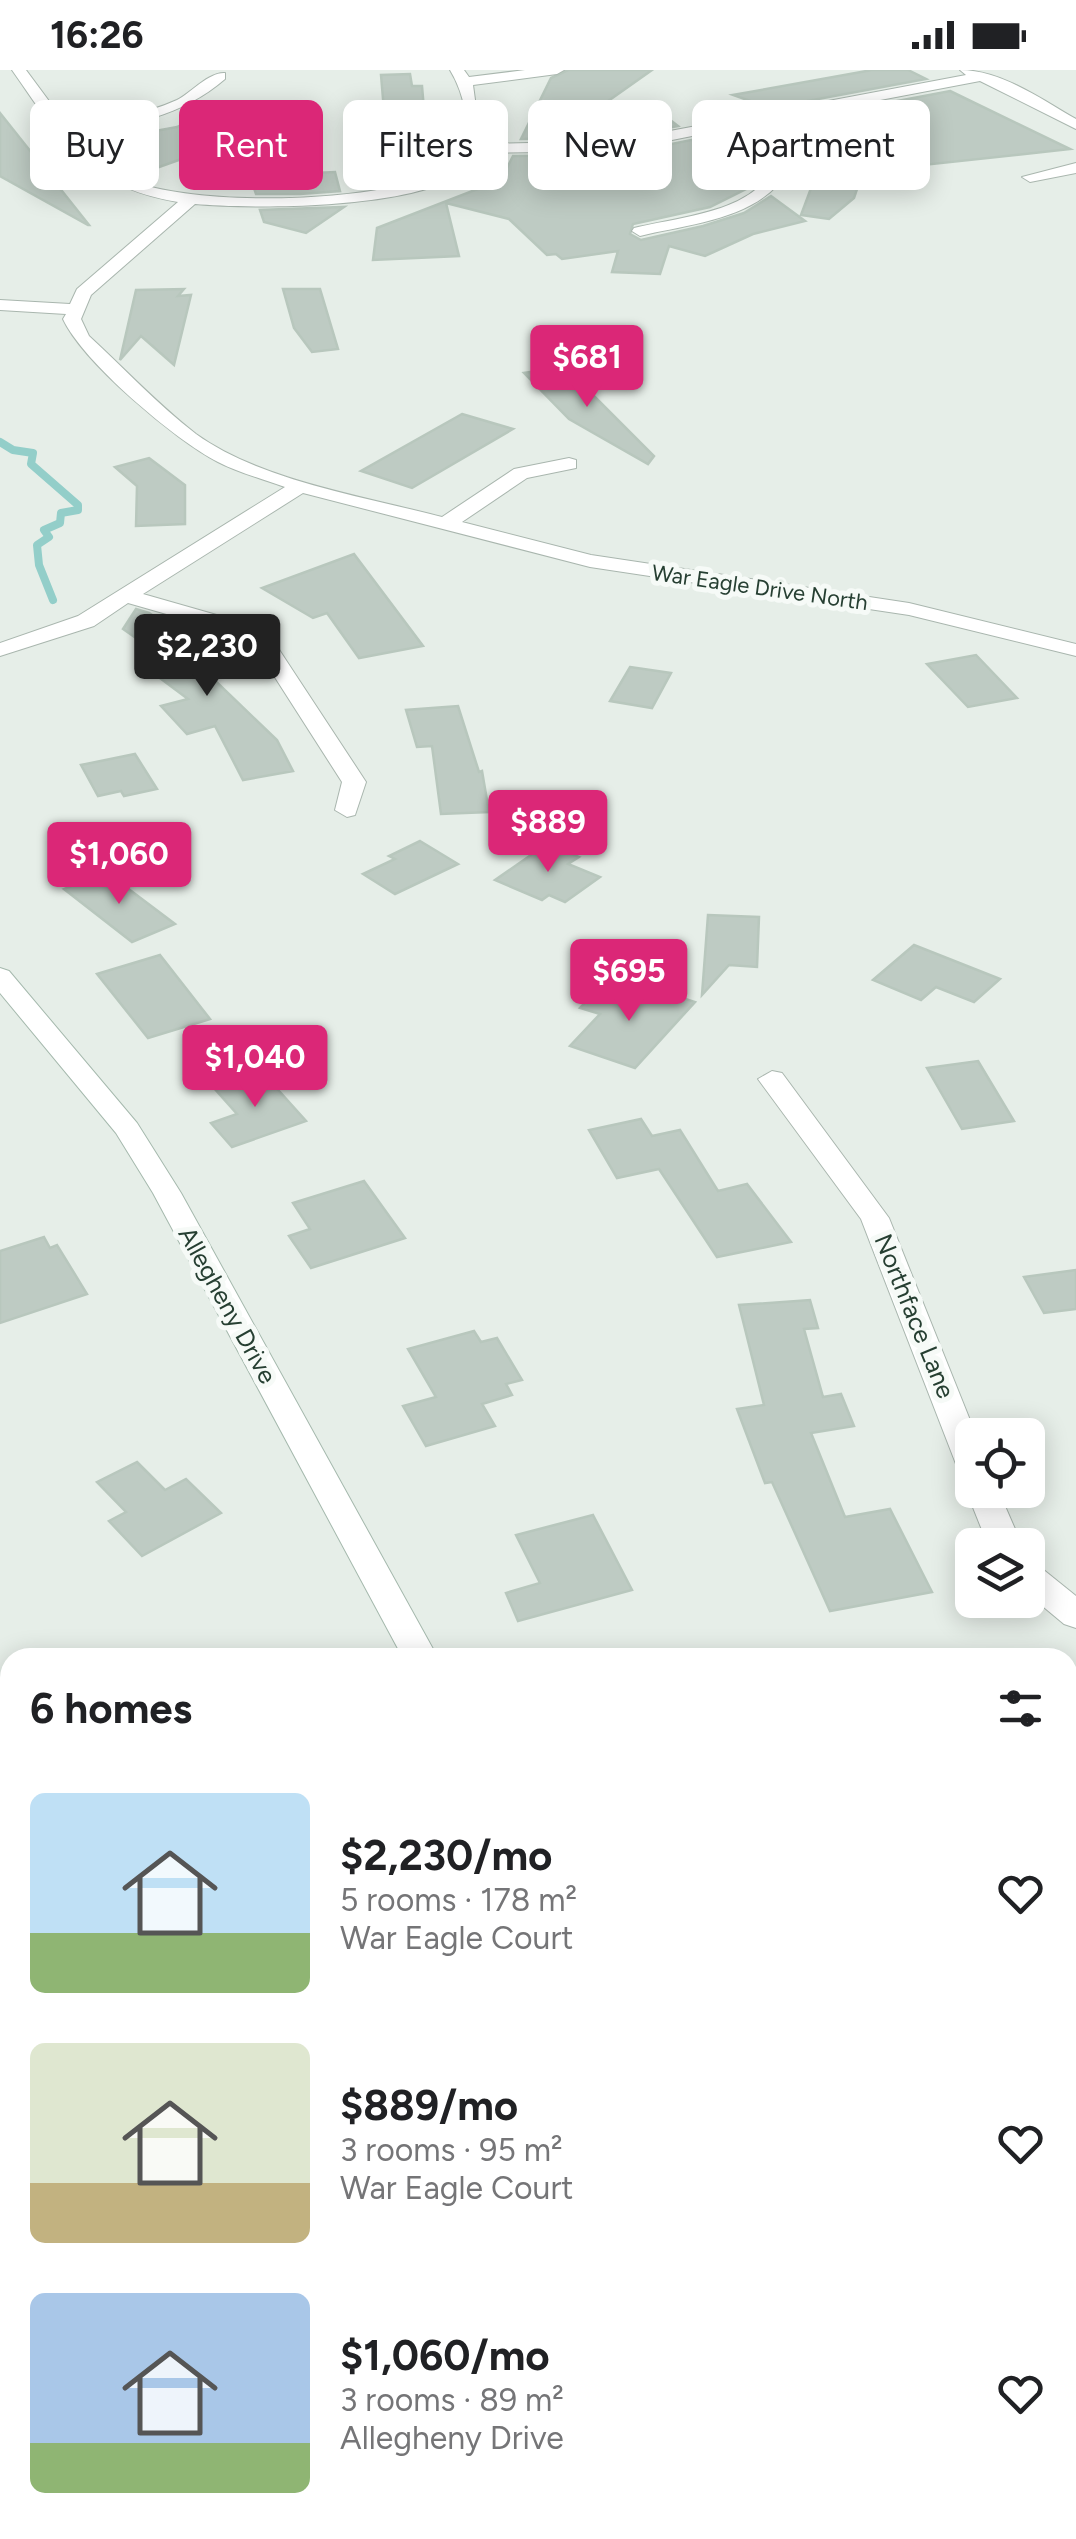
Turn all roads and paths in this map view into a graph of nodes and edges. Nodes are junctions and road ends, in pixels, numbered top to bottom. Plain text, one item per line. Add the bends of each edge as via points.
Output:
1 (18, 70) edge
2 (557, 70) edge
3 (974, 73) edge
4 (220, 76) dead end
5 (462, 76) edge
6 (42, 100) edge
7 (470, 100) edge
8 (844, 100) edge
9 (159, 112) edge
10 (1076, 125) edge
11 (692, 131) edge
12 (508, 148) edge
13 (1076, 168) edge
14 (1030, 177) dead end
15 (142, 190) edge
16 (409, 190) edge
17 (766, 190) edge
18 (191, 199) junction
19 (640, 232) dead end
20 (0, 305) edge
21 (74, 309) junction
22 (569, 464) dead end
23 (300, 486) junction
24 (445, 524) junction
25 (128, 598) junction
26 (0, 650) edge
27 (1076, 650) edge
28 (348, 810) dead end
29 (0, 976) edge
30 (772, 1079) dead end
31 (955, 1421) edge
32 (1045, 1590) edge
33 (1076, 1615) edge
34 (415, 1648) edge

1 - 6 street
2 - 5 street
3 - 8 street
3 - 10 street
4 - 9 street
5 - 7 street
11 - 12 street via 618,146
13 - 14 street
15 - 18 street
16 - 18 street via 273,201
17 - 19 street via 742,204
18 - 21 street via 83,293
20 - 21 street
21 - 23 street, War Eagle Drive North via 74,328 82,338 190,438
22 - 24 street via 521,473
23 - 24 street, War Eagle Drive North
23 - 25 street
24 - 27 street, War Eagle Drive North via 590,561 909,609
25 - 26 street via 86,621
25 - 28 street via 226,624 268,650 354,782
29 - 34 street, Allegheny Drive via 138,1145
30 - 31 street, Northface Lane via 875,1218
32 - 33 street

